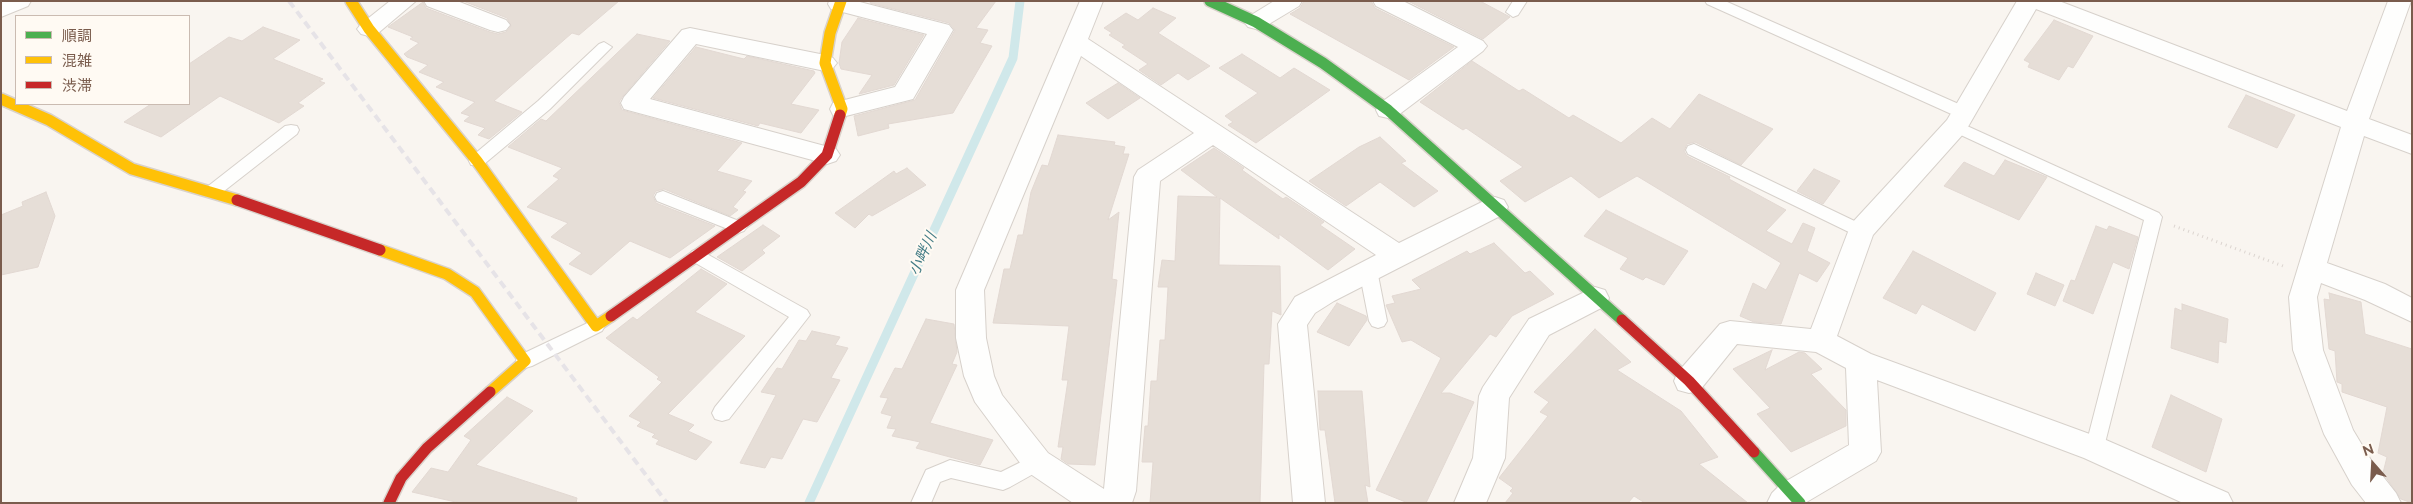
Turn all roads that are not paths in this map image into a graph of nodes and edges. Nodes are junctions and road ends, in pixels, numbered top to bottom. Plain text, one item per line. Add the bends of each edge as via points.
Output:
1 (20, 1) edge
2 (351, 1) edge
3 (406, 1) edge
4 (434, 1) edge
5 (1092, 1) edge
6 (1210, 1) edge
7 (1292, 1) edge
8 (1384, 1) edge
9 (1712, 1) edge
10 (2029, 1) edge
11 (2037, 1) edge
12 (2400, 1) edge
13 (840, 3) edge
14 (1, 10) edge
15 (1256, 22) junction
16 (498, 25) dead end
17 (369, 29) junction
18 (1074, 41) junction
19 (604, 47) dead end
20 (825, 63) junction
21 (1, 99) edge
22 (842, 108) junction
23 (1388, 110) junction
24 (1960, 120) junction
25 (2355, 124) junction
26 (291, 130) dead end
27 (1214, 132) junction
28 (2412, 144) edge
29 (1694, 150) dead end
30 (827, 155) junction
31 (478, 161) junction
32 (213, 191) junction
33 (663, 197) dead end
34 (1495, 207) junction
35 (738, 226) junction
36 (1861, 232) junction
37 (698, 256) junction
38 (1398, 256) junction
39 (1368, 270) junction
40 (2310, 272) junction
41 (1595, 298) junction
42 (2412, 311) edge
43 (1378, 321) dead end
44 (596, 326) junction
45 (1821, 341) junction
46 (525, 361) junction
47 (1861, 362) junction
48 (1689, 381) junction
49 (722, 413) dead end
50 (2095, 449) junction
51 (1037, 462) junction
52 (1792, 500) edge
53 (389, 503) edge
54 (921, 503) edge
55 (1100, 503) edge
56 (1116, 503) edge
57 (1309, 503) edge
58 (1470, 503) edge
59 (2217, 503) edge
60 (2385, 503) edge

1 - 14 street
2 - 17 street
3 - 17 street
4 - 16 street
5 - 18 street
6 - 15 street
7 - 15 street
8 - 23 street via 1475,46
9 - 24 lane
10 - 24 street
11 - 25 street
12 - 25 street
13 - 20 street
13 - 22 street via 941,30 904,93
15 - 23 street via 1323,63
17 - 31 street
18 - 27 street
18 - 51 street via 970,290 971,338 979,376 990,402
19 - 31 lane via 544,105
20 - 22 street
20 - 30 street via 690,35 633,103
21 - 32 street via 49,120 132,169
22 - 30 street
23 - 34 street
24 - 36 street
24 - 50 lane via 2154,218
25 - 28 street
25 - 40 street
26 - 32 lane
27 - 38 street
27 - 56 street via 1147,177 1120,491
29 - 36 lane
30 - 35 street via 801,182
31 - 44 street
32 - 46 street via 447,274 475,292
33 - 35 lane
34 - 38 street
34 - 41 street
35 - 37 street
36 - 45 street
37 - 44 street
37 - 49 lane via 801,315
38 - 39 street
39 - 43 lane
39 - 57 street via 1305,305 1292,324
40 - 42 street via 2375,292
40 - 60 street via 2303,297 2308,350 2339,434 2363,476
41 - 48 street
41 - 58 street via 1539,327 1494,396 1489,458
44 - 46 lane
45 - 47 street
45 - 48 street via 1730,332
46 - 53 street via 427,448 401,478
47 - 50 street
47 - 52 street via 1865,452
48 - 52 street
50 - 59 street
51 - 54 lane via 1004,481 950,469 933,476
51 - 55 street

